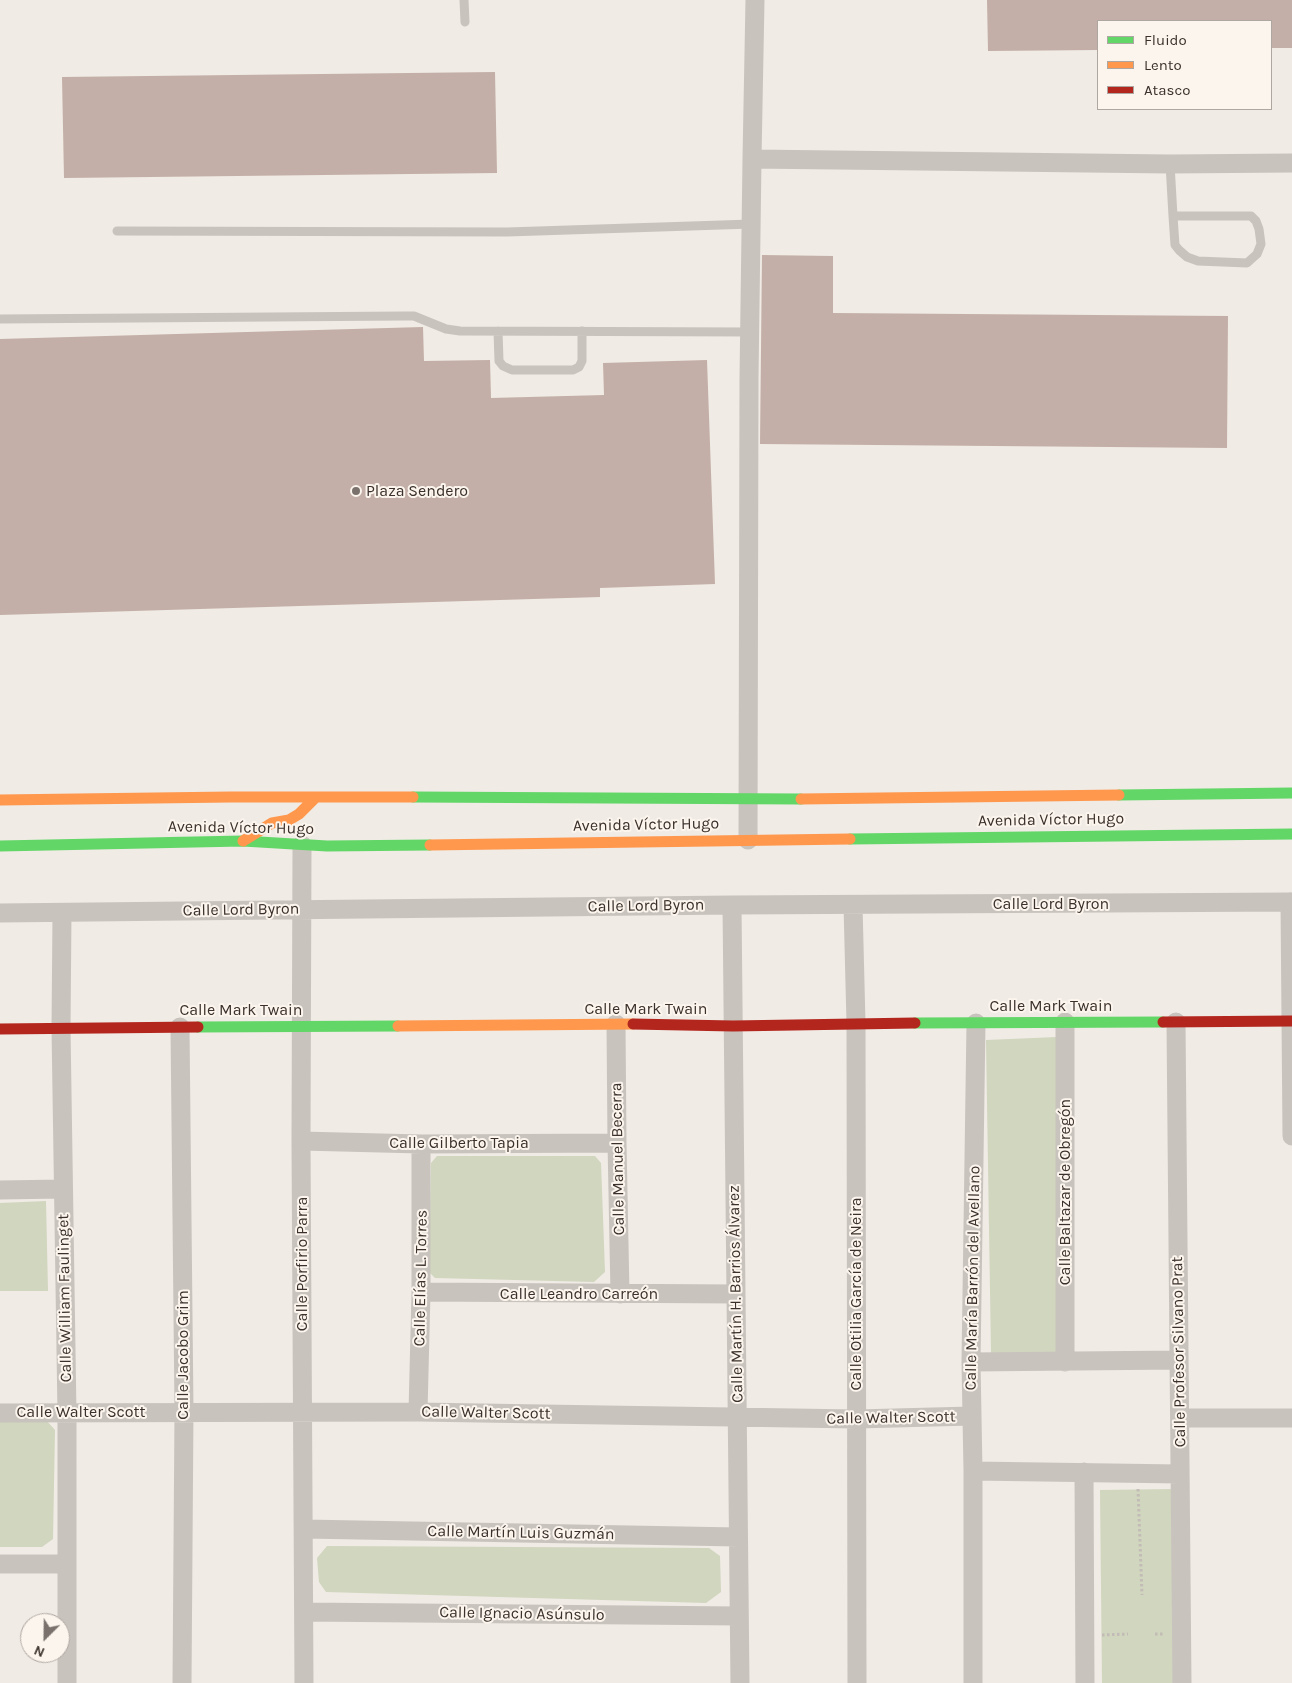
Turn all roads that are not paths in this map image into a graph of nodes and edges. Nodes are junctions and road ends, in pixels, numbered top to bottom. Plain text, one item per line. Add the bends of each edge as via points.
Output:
1 (464, 0) edge
2 (754, 0) edge
3 (465, 22) dead end
4 (752, 159) junction
5 (1292, 162) edge
6 (1170, 164) junction
7 (1173, 216) junction
8 (752, 224) junction
9 (117, 231) dead end
10 (0, 319) edge
11 (498, 331) junction
12 (582, 331) junction
13 (750, 332) junction
14 (1292, 793) edge
15 (315, 798) junction
16 (748, 798) junction
17 (0, 800) edge
18 (1292, 834) edge
19 (748, 840) junction
20 (243, 841) junction
21 (302, 845) junction
22 (0, 846) edge
23 (1291, 902) edge
24 (854, 905) junction
25 (732, 906) junction
26 (302, 909) junction
27 (0, 913) edge
28 (62, 913) junction
29 (1291, 1021) edge
30 (1065, 1022) junction
31 (1176, 1022) junction
32 (856, 1023) junction
33 (976, 1023) junction
34 (616, 1024) junction
35 (302, 1026) junction
36 (733, 1026) junction
37 (180, 1027) junction
38 (61, 1028) junction
39 (0, 1029) edge
40 (1292, 1136) edge
41 (301, 1141) junction
42 (617, 1143) junction
43 (422, 1144) junction
44 (63, 1189) junction
45 (0, 1190) edge
46 (421, 1292) junction
47 (620, 1294) junction
48 (736, 1294) junction
49 (1179, 1360) junction
50 (971, 1362) junction
51 (1065, 1362) junction
52 (184, 1411) junction
53 (418, 1412) junction
54 (0, 1413) edge
55 (302, 1413) junction
56 (67, 1414) junction
57 (972, 1416) junction
58 (737, 1418) junction
59 (1180, 1418) junction
60 (1292, 1418) edge
61 (856, 1419) junction
62 (973, 1471) junction
63 (1084, 1472) junction
64 (1180, 1474) junction
65 (304, 1529) junction
66 (738, 1537) junction
67 (0, 1564) edge
68 (66, 1564) junction
69 (305, 1612) junction
70 (739, 1616) junction
71 (67, 1683) edge
72 (182, 1683) edge
73 (304, 1683) edge
74 (740, 1683) edge
75 (857, 1683) edge
76 (973, 1683) edge
77 (1085, 1683) edge
78 (1182, 1683) edge

1 - 3 lane
2 - 4 street
4 - 6 street
4 - 8 street
5 - 6 street
6 - 7 lane
7 - 7 lane via 1175,245 1187,257 1198,261 1247,263 1257,254 1261,244 1260,230 1251,216
8 - 9 lane via 507,232
8 - 13 street
10 - 11 lane via 405,316 423,319 446,329
11 - 12 lane
11 - 12 lane via 499,361 512,370 573,370 580,367
12 - 13 lane
13 - 16 street
14 - 16 street, Avenida Víctor Hugo
15 - 16 street, Avenida Víctor Hugo
15 - 17 street, Avenida Víctor Hugo
15 - 20 street via 289,820 272,823
16 - 19 street
18 - 19 street, Avenida Víctor Hugo
19 - 21 street, Avenida Víctor Hugo
20 - 21 street, Avenida Víctor Hugo
20 - 22 street, Avenida Víctor Hugo
21 - 26 street, Calle Porfirio Parra
23 - 24 street, Calle Lord Byron
23 - 29 street
24 - 25 street, Calle Lord Byron
24 - 32 street, Calle Otilia García de Neira
25 - 26 street, Calle Lord Byron
25 - 36 street, Calle Martín H. Barrios Álvarez
26 - 28 street, Calle Lord Byron
26 - 35 street, Calle Porfirio Parra
27 - 28 street, Calle Lord Byron
28 - 38 street, Calle William Faulinget
29 - 31 street, Calle Mark Twain
29 - 40 street
30 - 31 street, Calle Mark Twain
30 - 33 street, Calle Mark Twain
30 - 51 street, Calle Baltazar de Obregón
31 - 49 street, Calle Profesor Silvano Prat
32 - 33 street, Calle Mark Twain
32 - 36 street, Calle Mark Twain
32 - 61 street, Calle Otilia García de Neira
33 - 50 street, Calle María Barrón del Avellano
34 - 35 street, Calle Mark Twain
34 - 36 street, Calle Mark Twain
34 - 42 street, Calle Manuel Becerra
35 - 37 street, Calle Mark Twain
35 - 41 street, Calle Porfirio Parra
36 - 48 street, Calle Martín H. Barrios Álvarez
37 - 38 street, Calle Mark Twain
37 - 52 street, Calle Jacobo Grim
38 - 39 street, Calle Mark Twain
38 - 44 street, Calle William Faulinget
41 - 43 street, Calle Gilberto Tapia
41 - 55 street, Calle Porfirio Parra
42 - 43 street, Calle Gilberto Tapia
42 - 47 street, Calle Manuel Becerra
43 - 46 street, Calle Elías L. Torres
44 - 45 street
44 - 56 street, Calle William Faulinget
46 - 47 street, Calle Leandro Carreón
46 - 53 street, Calle Elías L. Torres
47 - 48 street, Calle Leandro Carreón
48 - 58 street, Calle Martín H. Barrios Álvarez
49 - 51 street
49 - 59 street, Calle Profesor Silvano Prat
50 - 51 street
50 - 57 street, Calle María Barrón del Avellano
52 - 55 street, Calle Walter Scott
52 - 56 street, Calle Walter Scott
52 - 72 street, Calle Jacobo Grim
53 - 55 street, Calle Walter Scott
53 - 58 street, Calle Walter Scott
54 - 56 street, Calle Walter Scott
55 - 65 street, Calle Porfirio Parra
56 - 68 street, Calle William Faulinget
57 - 61 street, Calle Walter Scott
57 - 62 street, Calle María Barrón del Avellano
58 - 61 street, Calle Walter Scott
58 - 66 street, Calle Martín H. Barrios Álvarez
59 - 60 street
59 - 64 street, Calle Profesor Silvano Prat
61 - 75 street, Calle Otilia García de Neira
62 - 63 street
62 - 76 street, Calle María Barrón del Avellano
63 - 64 street
63 - 77 street
64 - 78 street, Calle Profesor Silvano Prat
65 - 66 street, Calle Martín Luis Guzmán
65 - 69 street, Calle Porfirio Parra
66 - 70 street, Calle Martín H. Barrios Álvarez
67 - 68 street
68 - 71 street, Calle William Faulinget
69 - 70 street, Calle Ignacio Asúnsulo
69 - 73 street, Calle Porfirio Parra
70 - 74 street, Calle Martín H. Barrios Álvarez

